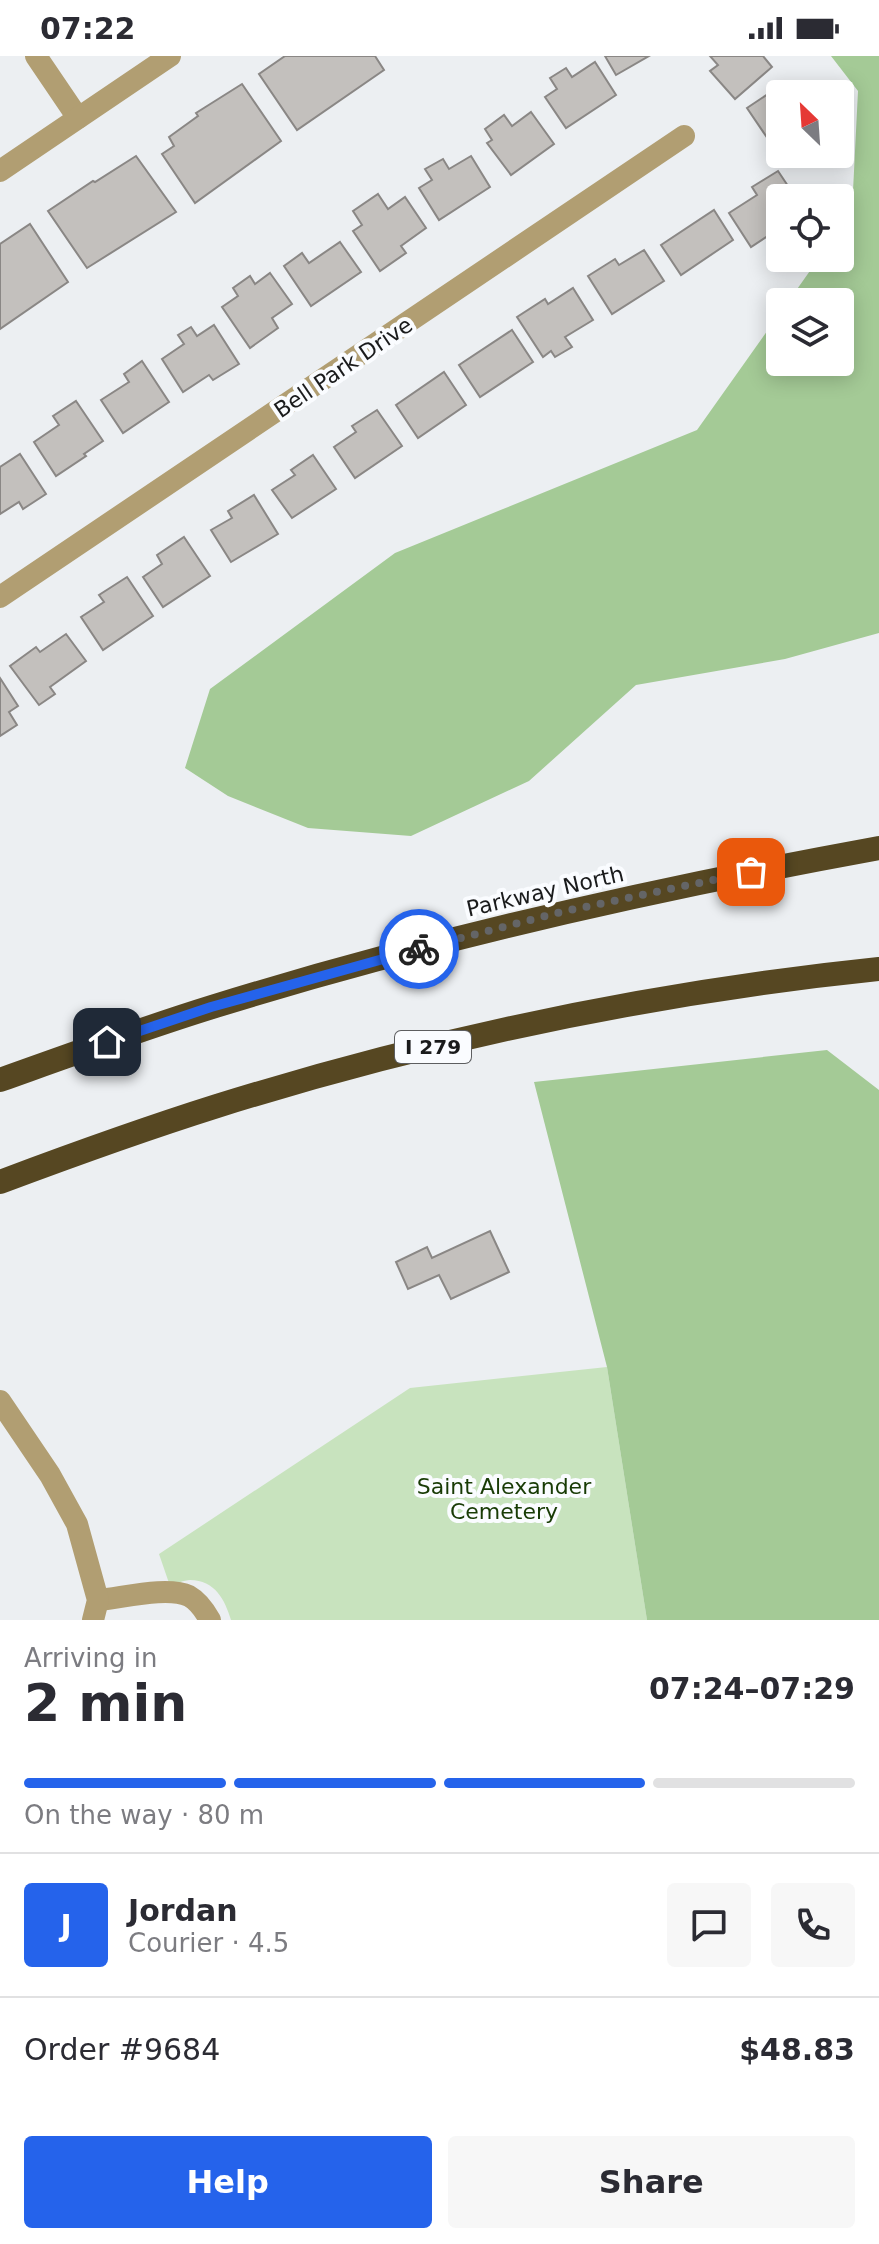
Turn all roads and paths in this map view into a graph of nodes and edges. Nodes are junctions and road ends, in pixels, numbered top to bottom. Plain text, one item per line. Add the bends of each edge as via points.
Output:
1 (36, 56) edge
2 (170, 56) edge
3 (78, 118) junction
4 (684, 136) dead end
5 (0, 171) edge
6 (0, 597) edge
7 (879, 848) edge
8 (879, 969) edge
9 (0, 1080) edge
10 (0, 1182) edge
11 (0, 1401) edge
12 (96, 1610) edge
13 (210, 1620) edge

1 - 3 street
2 - 3 street
3 - 5 street
4 - 6 street, Bell Park Drive
7 - 9 highway, Parkway North via 675,887 451,940 211,1007
8 - 10 highway, I 279 via 606,1008 464,1039 217,1106
11 - 12 street via 77,1524
12 - 13 street via 173,1592 191,1597

